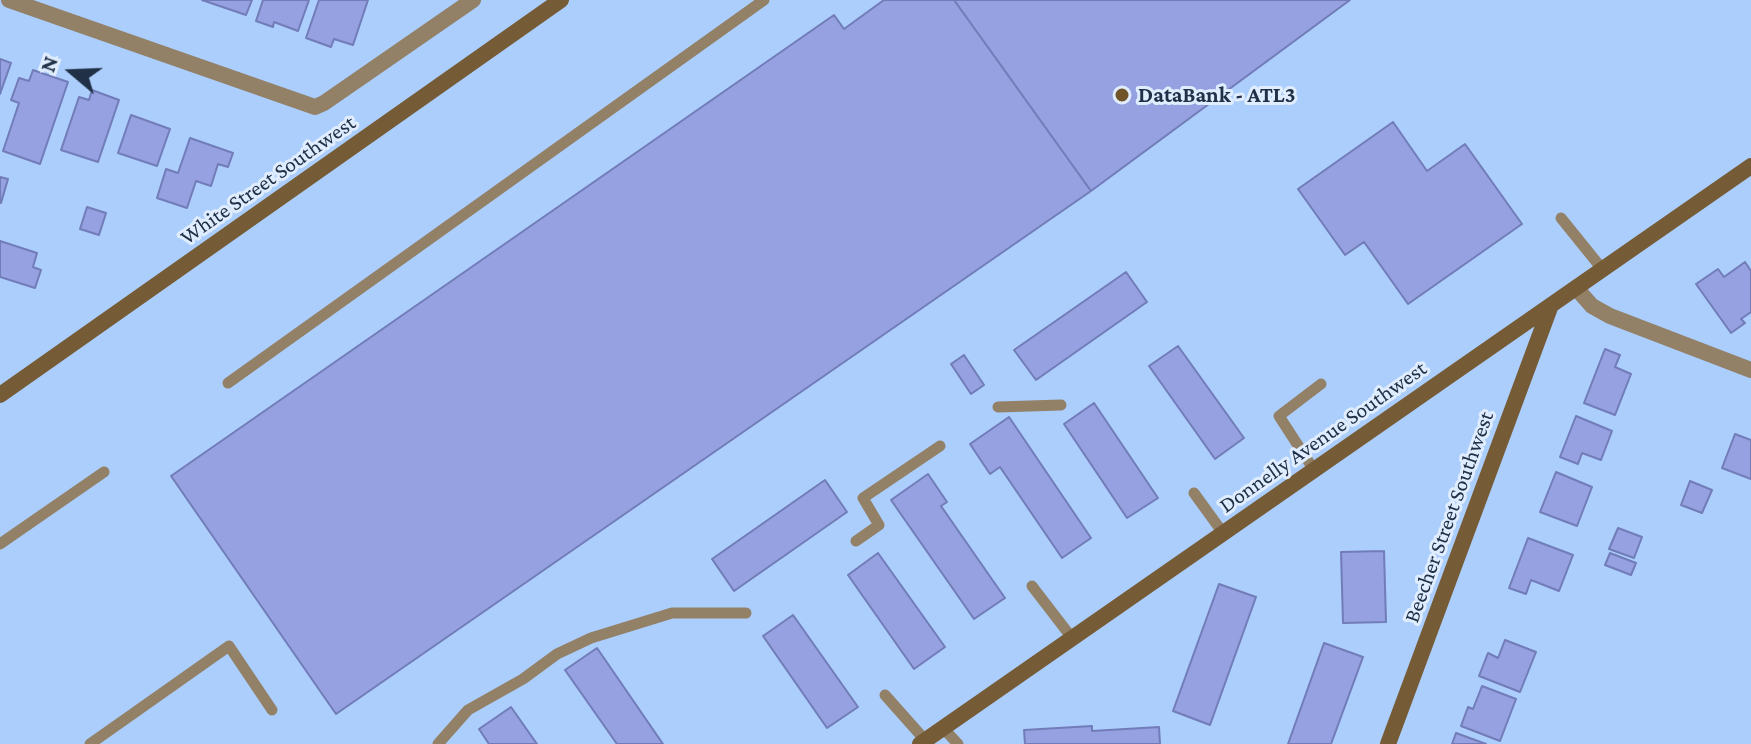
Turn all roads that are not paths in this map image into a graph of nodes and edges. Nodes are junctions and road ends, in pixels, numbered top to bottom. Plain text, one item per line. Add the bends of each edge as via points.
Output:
1 (9, 0) edge
2 (473, 0) edge
3 (561, 0) edge
4 (764, 0) edge
5 (1751, 166) edge
6 (1561, 218) dead end
7 (1603, 270) junction
8 (1576, 288) junction
9 (1551, 305) junction
10 (1751, 370) edge
11 (228, 383) dead end
12 (1321, 384) dead end
13 (0, 395) edge
14 (1061, 405) dead end
15 (998, 407) dead end
16 (940, 446) dead end
17 (1314, 470) junction
18 (104, 472) dead end
19 (1194, 493) dead end
20 (1223, 533) junction
21 (856, 541) dead end
22 (0, 544) edge
23 (1032, 586) dead end
24 (746, 613) dead end
25 (1072, 638) junction
26 (885, 695) dead end
27 (272, 710) dead end
28 (943, 728) junction
29 (923, 742) edge
30 (93, 743) edge
31 (438, 744) edge
32 (958, 744) edge
33 (1388, 744) edge

1 - 2 street via 315,107
3 - 13 street, White Street Southwest
4 - 11 lane
5 - 7 street, Donnelly Avenue Southwest
6 - 7 lane
7 - 8 street, Donnelly Avenue Southwest
8 - 9 street, Donnelly Avenue Southwest
8 - 10 street via 1610,316
9 - 17 street, Donnelly Avenue Southwest
9 - 33 street, Beecher Street Southwest
12 - 17 lane via 1279,416
14 - 15 lane
16 - 21 lane via 863,498 879,525
17 - 20 street, Donnelly Avenue Southwest
18 - 22 lane
19 - 20 lane
20 - 25 street, Donnelly Avenue Southwest
23 - 25 lane
24 - 31 lane via 672,613 591,638 468,710
25 - 28 street, Donnelly Avenue Southwest
26 - 29 lane
27 - 30 lane via 229,646
28 - 29 street, Donnelly Avenue Southwest
28 - 32 lane

